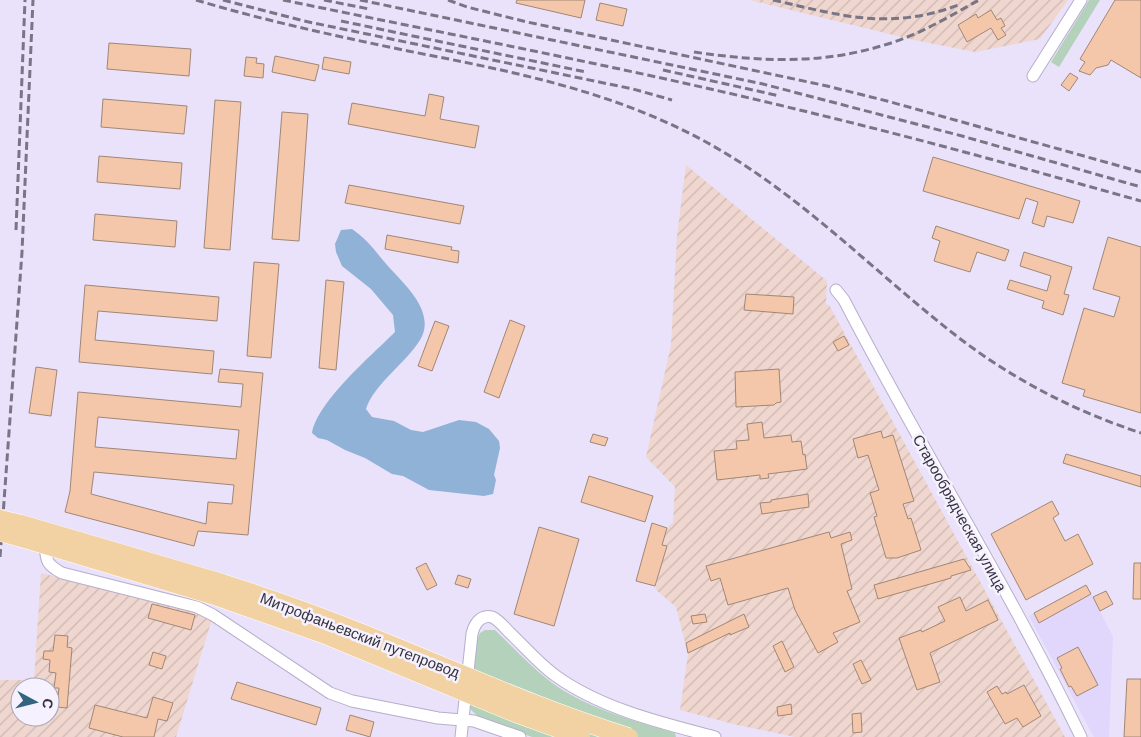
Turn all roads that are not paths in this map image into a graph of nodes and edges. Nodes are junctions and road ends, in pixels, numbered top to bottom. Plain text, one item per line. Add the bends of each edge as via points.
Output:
1 (1081, 0) edge
2 (1033, 76) dead end
3 (836, 290) dead end
4 (0, 518) edge
5 (0, 533) edge
6 (463, 720) junction
7 (461, 737) edge
8 (520, 737) edge
9 (581, 737) edge
10 (629, 737) edge
11 (715, 737) edge
12 (1081, 737) edge

1 - 2 street
3 - 12 street, Старообрядческая улица via 1038,651
4 - 10 main road, Митрофаньевский путепровод, bridge via 279,601 515,697
5 - 6 street via 45,546 46,560 62,573 197,607 330,693 362,703 447,720
5 - 9 main road, Митрофаньевский путепровод, bridge via 275,616
6 - 7 street
6 - 8 street
6 - 11 street via 472,634 478,621 490,617 567,684 622,709

